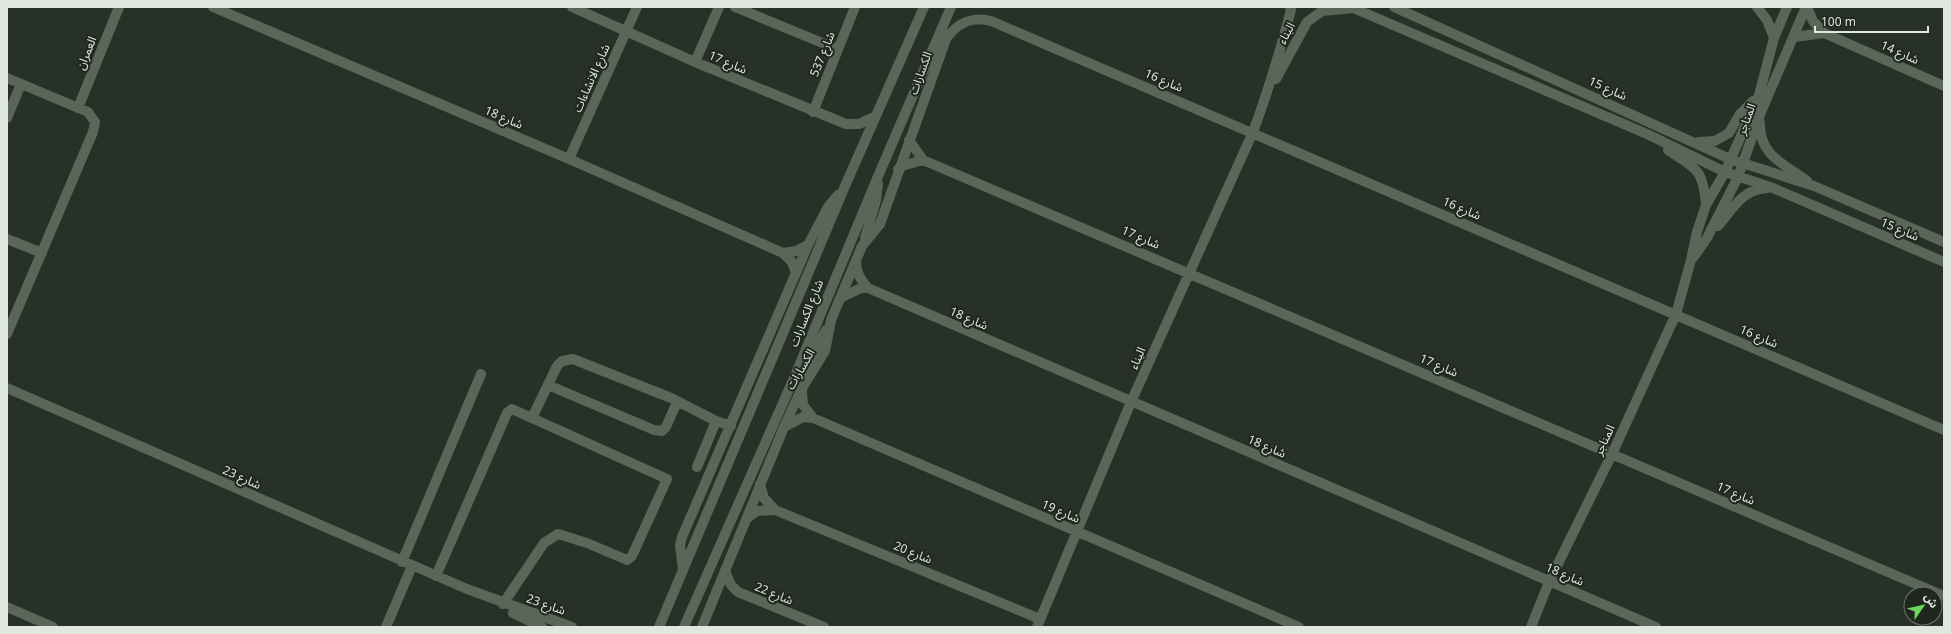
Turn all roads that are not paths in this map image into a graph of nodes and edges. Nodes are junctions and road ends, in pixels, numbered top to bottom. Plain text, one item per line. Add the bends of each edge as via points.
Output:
1 (118, 7) edge
2 (213, 7) edge
3 (572, 7) edge
4 (637, 7) edge
5 (719, 7) edge
6 (736, 7) edge
7 (855, 7) edge
8 (924, 7) edge
9 (951, 7) edge
10 (1290, 7) edge
11 (1352, 7) edge
12 (1394, 7) edge
13 (1757, 7) edge
14 (1787, 7) edge
15 (1807, 7) edge
16 (967, 20) joint
17 (627, 31) junction
18 (1824, 34) junction
19 (1794, 37) junction
20 (1774, 38) junction
21 (837, 49) junction
22 (694, 62) junction
23 (7, 78) edge
24 (21, 84) junction
25 (1944, 86) edge
26 (1759, 95) junction
27 (1264, 102) junction
28 (78, 108) junction
29 (813, 112) junction
30 (1761, 112) junction
31 (876, 116) junction
32 (7, 118) edge
33 (1253, 132) junction
34 (1647, 134) junction
35 (909, 140) junction
36 (1696, 142) junction
37 (569, 159) junction
38 (1730, 159) junction
39 (923, 160) junction
40 (1743, 164) junction
41 (898, 169) junction
42 (1725, 172) junction
43 (879, 174) junction
44 (1738, 177) junction
45 (845, 186) junction
46 (1814, 186) junction
47 (1773, 188) junction
48 (1706, 204) junction
49 (1707, 238) junction
50 (7, 239) edge
51 (1944, 242) edge
52 (808, 245) junction
53 (862, 246) junction
54 (42, 253) junction
55 (783, 253) junction
56 (1691, 260) junction
57 (856, 262) junction
58 (1944, 262) edge
59 (1189, 272) junction
60 (796, 273) junction
61 (868, 288) junction
62 (790, 289) junction
63 (842, 297) junction
64 (1676, 314) junction
65 (831, 320) junction
66 (788, 323) junction
67 (7, 334) edge
68 (481, 374) dead end
69 (794, 378) junction
70 (548, 385) junction
71 (7, 388) edge
72 (802, 390) junction
73 (677, 402) junction
74 (1131, 402) junction
75 (532, 418) junction
76 (813, 418) junction
77 (716, 420) junction
78 (731, 426) junction
79 (784, 427) junction
80 (1944, 430) edge
81 (1612, 454) junction
82 (697, 467) dead end
83 (760, 484) junction
84 (775, 510) junction
85 (745, 520) junction
86 (1076, 531) junction
87 (402, 562) junction
88 (412, 566) junction
89 (683, 571) junction
90 (725, 571) junction
91 (436, 576) junction
92 (1549, 582) junction
93 (467, 589) junction
94 (1944, 596) edge
95 (503, 604) junction
96 (7, 607) edge
97 (1039, 623) edge
98 (685, 626) edge
99 (52, 627) edge
100 (386, 627) edge
101 (542, 627) edge
102 (572, 627) edge
103 (659, 627) edge
104 (702, 627) edge
105 (824, 627) edge
106 (1300, 627) edge
107 (1530, 627) edge
108 (1656, 627) edge

1 - 28 street, العمران
2 - 37 street, شارع 18
3 - 17 street, شارع 17
4 - 17 street, شارع الانشاءات
5 - 22 street
6 - 21 street
7 - 21 street, شارع 537
8 - 31 street, شارع الكسارات
9 - 43 street, شارع الكسارات
10 - 27 street, البناء via 1290,16
11 - 27 street, البناء via 1322,12 1307,22
11 - 34 street, شارع 15
12 - 36 street, شارع 15
13 - 20 street via 1767,20
14 - 20 street, المناجر
15 - 18 street, شارع 14 via 1813,21
15 - 19 street, المناجر
16 - 33 street, شارع 16 via 991,21
16 - 35 street, الكسارات via 952,30 946,38
17 - 22 street, شارع 17
17 - 37 street, شارع الانشاءات
18 - 19 street, شارع 14
18 - 25 street, شارع 14
19 - 30 street, المناجر
20 - 26 street, المناجر
21 - 29 street, شارع 537
22 - 29 street, شارع 17
23 - 24 street
24 - 28 street
24 - 32 street
26 - 36 street, المناجر via 1740,114 1729,134 1715,141
26 - 38 street, المناجر
27 - 33 street, البناء
28 - 54 street via 93,116 93,132
29 - 31 street, شارع 17 via 846,124 859,124
30 - 40 street, المناجر
30 - 46 street, شارع 15 via 1761,138 1768,152
31 - 45 street, شارع الكسارات
33 - 59 street, البناء
33 - 64 street, شارع 16
34 - 42 street, شارع 15
34 - 48 street, شارع 15 via 1689,163 1700,174
35 - 39 street
35 - 41 street, الكسارات
36 - 38 street, شارع 15
37 - 55 street, شارع 18
38 - 40 street, شارع 15
38 - 42 street, المناجر
39 - 41 street
39 - 59 street, شارع 17
40 - 44 street, المناجر
40 - 46 street, شارع 15
41 - 53 street, الكسارات via 880,224
42 - 44 street, شارع 15
42 - 48 street, المناجر
43 - 53 street via 876,200
43 - 69 street, شارع الكسارات
44 - 47 street, شارع 15
44 - 49 street, المناجر
45 - 52 street via 828,207
45 - 66 street, شارع الكسارات
46 - 51 street, شارع 15
47 - 49 street, المناجر via 1756,189 1746,194
47 - 58 street, شارع 15
48 - 56 street, المناجر
49 - 56 street, المناجر
50 - 54 street
52 - 55 street via 796,251
52 - 60 street
53 - 57 street, الكسارات
54 - 67 street
55 - 60 street via 792,262
56 - 64 street, المناجر
57 - 61 street via 856,269
57 - 63 street, الكسارات
59 - 74 street, البناء
59 - 81 street, شارع 17
60 - 62 street
61 - 63 street via 861,288
61 - 74 street, شارع 18
62 - 66 street
62 - 78 street
63 - 65 street, الكسارات
64 - 80 street, شارع 16
64 - 81 street, المناجر
65 - 69 street via 807,363
65 - 72 street, الكسارات via 825,351
66 - 89 street, شارع الكسارات
68 - 87 street
69 - 98 street, شارع الكسارات
70 - 73 street via 557,366 562,361 573,359
70 - 73 street via 654,430 662,431 666,427
70 - 75 street
71 - 87 street, شارع 23
72 - 76 street via 803,405
72 - 79 street, الكسارات
73 - 77 street
74 - 86 street, البناء
74 - 92 street, شارع 18
75 - 91 street via 512,409 507,413
75 - 95 street via 667,479 632,556 627,560 588,543 558,534 544,543
76 - 79 street via 803,417
76 - 86 street, شارع 19
77 - 78 street
77 - 82 street
78 - 89 street via 680,544
79 - 83 street, الكسارات
81 - 92 street, المناجر
81 - 94 street, شارع 17
83 - 84 street, شارع 20 via 764,498
83 - 85 street, الكسارات
84 - 85 street, شارع 20 via 757,511
84 - 97 street, شارع 20
85 - 90 street, الكسارات
86 - 97 street, البناء
86 - 106 street, شارع 19
87 - 88 street, شارع 23
88 - 91 street, شارع 23
88 - 100 street
89 - 103 street, شارع الكسارات
90 - 104 street, الكسارات
90 - 105 street, شارع 22 via 731,585 738,592
91 - 93 street, شارع 23
92 - 107 street, المناجر
92 - 108 street, شارع 18
93 - 95 street, شارع 23
93 - 101 street, شارع 23
95 - 102 street, شارع 23
96 - 99 street

